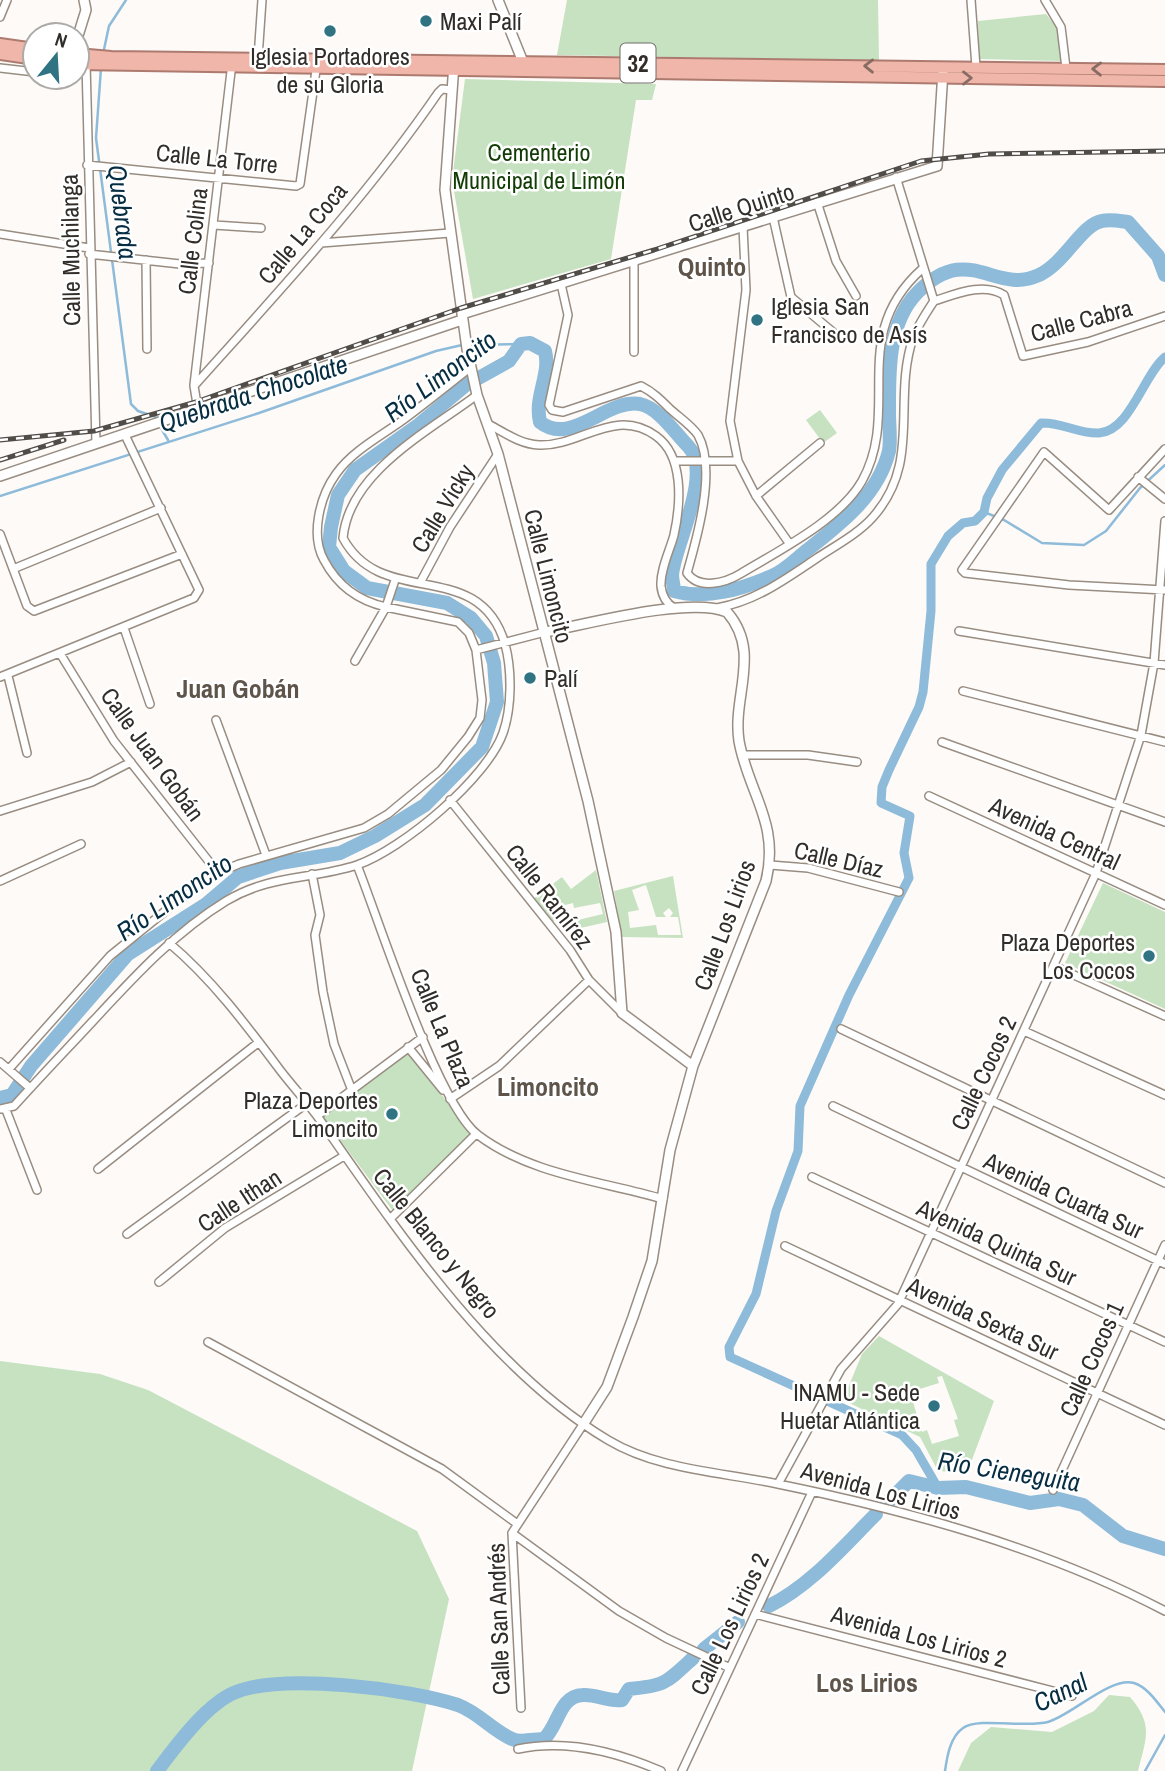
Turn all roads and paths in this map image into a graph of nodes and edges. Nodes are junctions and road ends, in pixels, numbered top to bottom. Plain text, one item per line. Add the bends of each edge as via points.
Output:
1 (7, 0) edge
2 (84, 0) edge
3 (262, 0) edge
4 (498, 0) edge
5 (971, 0) edge
6 (1045, 0) edge
7 (0, 17) edge
8 (83, 21) edge
9 (0, 44) edge
10 (21, 47) edge
11 (0, 54) edge
12 (21, 57) edge
13 (258, 58) junction
14 (91, 60) edge
15 (232, 63) junction
16 (317, 64) junction
17 (454, 64) junction
18 (525, 67) junction
19 (976, 67) junction
20 (0, 68) edge
21 (1066, 68) junction
22 (21, 70) edge
23 (1165, 70) edge
24 (943, 73) junction
25 (1165, 81) edge
26 (452, 90) junction
27 (82, 91) edge
28 (90, 165) junction
29 (219, 177) junction
30 (896, 177) junction
31 (817, 202) junction
32 (773, 217) junction
33 (214, 225) junction
34 (743, 227) junction
35 (261, 228) dead end
36 (450, 233) junction
37 (0, 234) edge
38 (321, 243) junction
39 (89, 251) junction
40 (146, 260) junction
41 (634, 262) junction
42 (209, 263) junction
43 (922, 269) junction
44 (561, 284) junction
45 (856, 296) dead end
46 (934, 301) junction
47 (1165, 316) edge
48 (462, 317) junction
49 (834, 332) dead end
50 (147, 349) dead end
51 (634, 352) dead end
52 (471, 369) junction
53 (194, 386) junction
54 (476, 392) junction
55 (198, 411) junction
56 (490, 425) junction
57 (125, 435) junction
58 (96, 443) junction
59 (820, 443) dead end
60 (1165, 449) edge
61 (498, 454) junction
62 (676, 461) junction
63 (738, 461) junction
64 (705, 462) junction
65 (0, 476) edge
66 (1138, 477) junction
67 (756, 496) junction
68 (1165, 499) edge
69 (161, 508) junction
70 (1165, 522) edge
71 (0, 534) edge
72 (789, 543) junction
73 (182, 554) junction
74 (13, 569) junction
75 (395, 580) junction
76 (420, 583) junction
77 (1163, 590) edge
78 (388, 603) junction
79 (675, 608) junction
80 (718, 608) junction
81 (124, 628) junction
82 (958, 631) dead end
83 (545, 632) junction
84 (505, 643) junction
85 (477, 650) junction
86 (61, 655) junction
87 (355, 661) dead end
88 (1154, 663) junction
89 (1165, 665) edge
90 (4, 676) edge
91 (963, 691) dead end
92 (150, 704) dead end
93 (216, 720) dead end
94 (1141, 735) junction
95 (942, 742) dead end
96 (1165, 742) edge
97 (27, 753) dead end
98 (742, 755) junction
99 (131, 762) junction
100 (857, 762) dead end
101 (929, 796) dead end
102 (450, 800) junction
103 (1120, 805) junction
104 (0, 811) edge
105 (1165, 821) edge
106 (81, 844) dead end
107 (265, 855) junction
108 (358, 864) junction
109 (770, 864) junction
110 (218, 873) junction
111 (1096, 873) junction
112 (312, 874) junction
113 (0, 881) edge
114 (899, 892) dead end
115 (1165, 905) edge
116 (169, 943) junction
117 (1054, 965) junction
118 (589, 980) junction
119 (622, 1013) junction
120 (1165, 1016) edge
121 (841, 1029) dead end
122 (1024, 1031) junction
123 (423, 1037) junction
124 (259, 1042) junction
125 (408, 1047) junction
126 (0, 1062) edge
127 (693, 1066) junction
128 (9, 1069) junction
129 (30, 1088) junction
130 (351, 1088) junction
131 (1165, 1096) edge
132 (450, 1099) junction
133 (991, 1101) junction
134 (306, 1104) junction
135 (832, 1106) dead end
136 (3, 1109) edge
137 (317, 1116) junction
138 (476, 1134) junction
139 (344, 1156) junction
140 (961, 1167) junction
141 (98, 1169) dead end
142 (812, 1177) dead end
143 (1165, 1182) edge
144 (37, 1190) dead end
145 (663, 1199) junction
146 (391, 1218) junction
147 (930, 1232) junction
148 (127, 1234) dead end
149 (1165, 1245) edge
150 (785, 1246) dead end
151 (1161, 1263) edge
152 (159, 1282) dead end
153 (899, 1300) junction
154 (1128, 1324) junction
155 (208, 1342) dead end
156 (1165, 1342) edge
157 (1097, 1392) junction
158 (584, 1423) junction
159 (1165, 1425) edge
160 (778, 1484) junction
161 (1053, 1490) dead end
162 (812, 1492) junction
163 (516, 1523) junction
164 (512, 1533) junction
165 (1165, 1611) edge
166 (755, 1614) junction
167 (730, 1668) junction
168 (1072, 1696) dead end
169 (520, 1708) dead end
170 (518, 1749) dead end
171 (661, 1771) edge
172 (682, 1771) edge

1 - 7 street
2 - 8 street
3 - 13 street
4 - 18 street
5 - 19 street
6 - 21 street via 1061,27
9 - 10 highway
11 - 12 highway
13 - 15 highway, 32
13 - 16 highway, 32
14 - 15 highway, 32
15 - 16 highway, 32
15 - 29 street, Calle Colina
16 - 17 highway, 32
16 - 29 street, Calle La Torre via 300,184
17 - 18 highway, 32
17 - 26 street, Calle Limoncito
18 - 24 highway, 32
19 - 21 highway, 32
19 - 24 highway, 32
20 - 22 street
23 -> 21 highway, 32
24 -> 25 highway, 32
24 - 30 street, Calle Quinto via 937,166
26 - 36 street, Calle Limoncito via 445,190
26 - 38 street, Calle La Coca via 438,93
27 - 28 street, Calle Muchilanga
28 - 29 street, Calle La Torre
28 - 39 street, Calle Muchilanga
29 - 33 street, Calle Colina
30 - 31 street, Calle Quinto
30 - 43 street
31 - 32 street, Calle Quinto
31 - 45 street via 836,261
32 - 34 street, Calle Quinto
32 - 49 street via 791,297
33 - 35 street
33 - 42 street, Calle Colina
34 - 41 street, Calle Quinto
34 - 63 street via 746,290 730,421
36 - 38 street
36 - 48 street, Calle Limoncito
37 - 39 street
38 - 53 street, Calle La Coca
39 - 40 street
39 - 58 street, Calle Muchilanga
40 - 42 street
40 - 50 street
41 - 44 street, Calle Quinto
41 - 51 street
42 - 53 street, Calle Colina
43 - 46 street
43 - 72 street via 899,292 885,328 877,362 875,452 861,483 845,503
44 - 48 street, Calle Quinto
44 - 64 street via 568,315 552,386 552,410 563,412 641,386 697,434
46 - 47 street, Calle Cabra via 963,291 994,288 1004,295 1023,356 1088,342
46 - 80 street via 912,340 905,391 906,442 886,501 850,537 762,594
48 - 52 street, Calle Limoncito
48 - 55 street, Calle Quinto
52 - 54 street, Calle Limoncito
52 - 78 street via 357,453 325,491 318,530 320,552 331,574 370,603
53 - 55 street
54 - 56 street, Calle Limoncito
54 - 75 street via 376,471 344,522 343,538 349,550 364,566
55 - 57 street, Calle Quinto
56 - 61 street, Calle Limoncito
56 - 62 street via 538,445 601,427 630,424 657,436
57 - 58 street, Calle Quinto
57 - 69 street
58 - 65 street, Calle Quinto
59 - 67 street
60 - 66 street
61 - 76 street, Calle Vicky
61 - 83 street, Calle Limoncito
62 - 64 street
62 - 79 street via 674,532 661,585 663,597
63 - 64 street
63 - 67 street
64 - 72 street via 700,527 687,573 691,579 722,582
66 - 68 street
66 - 77 street via 1109,510 1044,452 963,572
67 - 72 street
69 - 73 street
69 - 74 street
70 - 77 street, Calle Cocos 2
71 - 74 street
73 - 74 street via 34,611 27,606
73 - 81 street via 199,590 194,598
75 - 76 street
75 - 78 street
76 - 84 street via 467,594 492,620
77 - 88 street, Calle Cocos 2
78 - 85 street via 458,622
78 - 87 street
79 - 80 street
79 - 83 street
80 - 98 street, Calle Los Lirios via 737,626 745,653 738,721
81 - 86 street
81 - 92 street
82 - 88 street
83 - 84 street
83 - 119 street, Calle Limoncito via 608,889
84 - 85 street
84 - 102 street via 509,697 503,733 476,774
85 - 107 street via 480,718 441,770 414,795 364,828
86 - 90 street
86 - 99 street, Calle Juan Gobán
88 - 89 street
88 - 94 street, Calle Cocos 2
90 - 97 street
91 - 94 street
93 - 107 street
94 - 96 street
94 - 103 street, Calle Cocos 2
95 - 103 street
98 - 100 street via 808,755
98 - 109 street, Calle Los Lirios via 763,811
99 - 104 street via 92,782
99 - 110 street, Calle Juan Gobán
101 - 111 street, Avenida Central
102 - 108 street via 413,834
102 - 118 street, Calle Ramírez
103 - 105 street
103 - 111 street, Calle Cocos 2
106 - 113 street
107 - 110 street
108 - 112 street
108 - 123 street, Calle La Plaza
109 - 114 street, Calle Díaz via 808,868
109 - 127 street, Calle Los Lirios
110 - 128 street via 130,938
111 - 115 street, Avenida Central
111 - 117 street, Calle Cocos 2
112 - 116 street via 260,883
112 - 130 street via 320,915 315,935 323,992 334,1044
116 - 124 street, Calle Blanco y Negro
116 - 129 street
117 - 120 street
117 - 122 street, Calle Cocos 2
118 - 119 street, Calle Ramírez
118 - 132 street via 499,1066
119 - 127 street
121 - 133 street
122 - 131 street
122 - 133 street, Calle Cocos 2
123 - 125 street
123 - 132 street, Calle La Plaza
124 - 134 street, Calle Blanco y Negro
124 - 141 street
125 - 130 street
125 - 132 street
126 - 128 street
127 - 145 street, Calle Los Lirios via 670,1150
128 - 129 street
129 - 136 street via 14,1106
130 - 137 street
132 - 138 street, Calle La Plaza
133 - 140 street, Calle Cocos 2
133 - 143 street
134 - 137 street, Calle Blanco y Negro
134 - 148 street
135 - 140 street, Avenida Cuarta Sur
136 - 144 street
137 - 139 street, Calle Blanco y Negro
138 - 145 street, Calle La Plaza via 530,1163
138 - 146 street
139 - 146 street, Calle Blanco y Negro
139 - 152 street, Calle Ithan via 225,1228
140 - 147 street, Calle Cocos 2
140 - 151 street, Avenida Cuarta Sur
142 - 147 street, Avenida Quinta Sur
145 - 158 street, Calle Los Lirios via 652,1261 634,1317 607,1387
146 - 158 street, Calle Blanco y Negro via 434,1278 515,1366
147 - 153 street, Calle Cocos 2
147 - 154 street, Avenida Quinta Sur
149 - 151 street, Calle Cocos 1
150 - 153 street, Avenida Sexta Sur
151 - 154 street, Calle Cocos 1
153 - 157 street, Avenida Sexta Sur
153 - 160 street, Calle Cocos 2 via 841,1369
154 - 156 street, Avenida Quinta Sur
154 - 157 street, Calle Cocos 1
155 - 163 street via 442,1469
157 - 159 street, Avenida Sexta Sur
157 - 161 street, Calle Cocos 1
158 - 160 street, Avenida Los Lirios via 648,1458
158 - 163 street, Calle San Andrés
160 - 162 street, Avenida Los Lirios
162 - 165 street, Avenida Los Lirios via 1044,1558
162 - 166 street, Calle Los Lirios 2
163 - 164 street, Calle San Andrés
164 - 167 street via 619,1611
164 - 169 street, Calle San Andrés
166 - 167 street, Calle Los Lirios 2
166 - 168 street, Avenida Los Lirios 2
167 - 172 street, Calle Los Lirios 2
170 - 171 street via 569,1745

